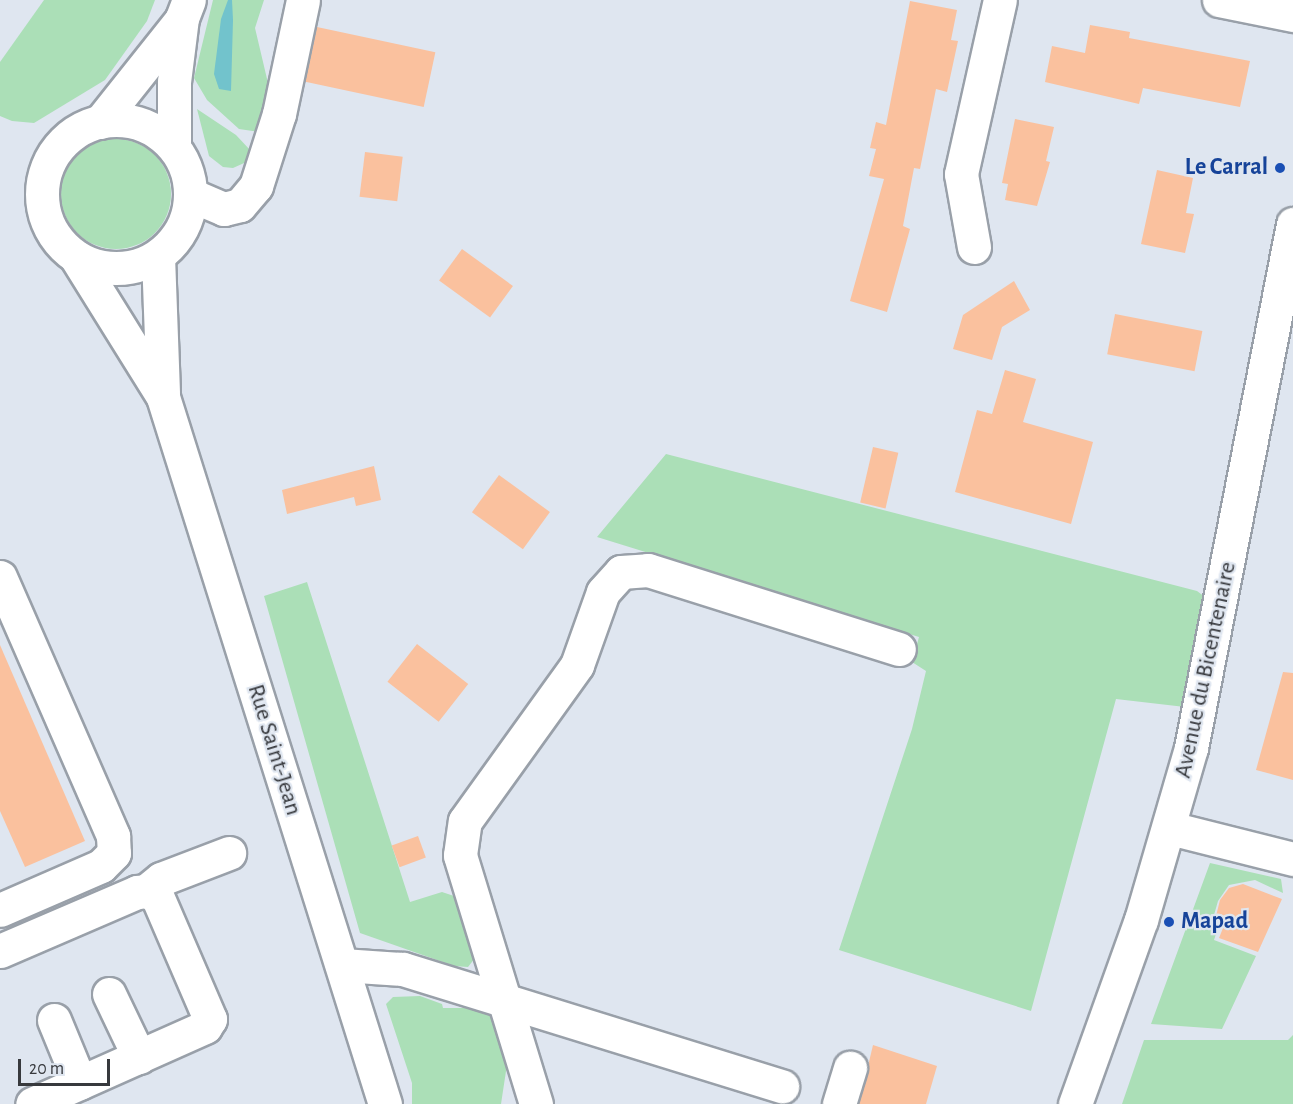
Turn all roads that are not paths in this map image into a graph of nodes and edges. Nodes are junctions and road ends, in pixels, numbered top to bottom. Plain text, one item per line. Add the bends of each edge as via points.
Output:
1 (303, 0) edge
2 (1000, 0) edge
3 (1219, 0) edge
4 (185, 9) edge
5 (1293, 15) edge
6 (100, 122) junction
7 (174, 147) junction
8 (190, 195) junction
9 (1293, 224) edge
10 (974, 248) dead end
11 (158, 256) junction
12 (76, 258) junction
13 (163, 397) junction
14 (0, 577) edge
15 (899, 649) dead end
16 (1170, 828) junction
17 (229, 853) dead end
18 (1293, 859) edge
19 (146, 891) junction
20 (0, 909) edge
21 (0, 951) edge
22 (342, 965) junction
23 (109, 994) dead end
24 (505, 1001) junction
25 (54, 1020) dead end
26 (139, 1057) junction
27 (850, 1068) dead end
28 (80, 1083) junction
29 (782, 1086) dead end
30 (32, 1104) edge
31 (385, 1104) edge
32 (536, 1104) edge
33 (839, 1104) edge
34 (1075, 1104) edge

1 - 8 street via 279,114 256,186 240,204 224,209
2 - 10 street via 962,174
3 - 5 street
4 - 6 street
4 - 7 street via 174,82
6 - 7 street via 141,124
6 - 12 street via 82,128 54,152 41,189 49,228
7 - 8 street via 186,170
8 - 11 street via 186,218 175,239
9 - 16 street, Avenue du Bicentenaire via 1209,667
11 - 12 street via 132,267 103,268
11 - 13 street, Rue Saint-Jean
12 - 13 street, Rue Saint-Jean
13 - 22 street, Rue Saint-Jean
14 - 20 street via 112,836 114,853 101,866
15 - 24 street via 648,570 621,572 603,592 577,664 465,821 460,855 463,874
16 - 18 street
16 - 34 street, Avenue du Bicentenaire
17 - 19 street via 161,879
19 - 21 street
19 - 26 street via 157,896 210,1019 205,1027
22 - 24 street via 403,969
22 - 31 street, Rue Saint-Jean
23 - 26 street
24 - 29 street
24 - 32 street
25 - 28 street
26 - 28 street
27 - 33 street
28 - 30 street

